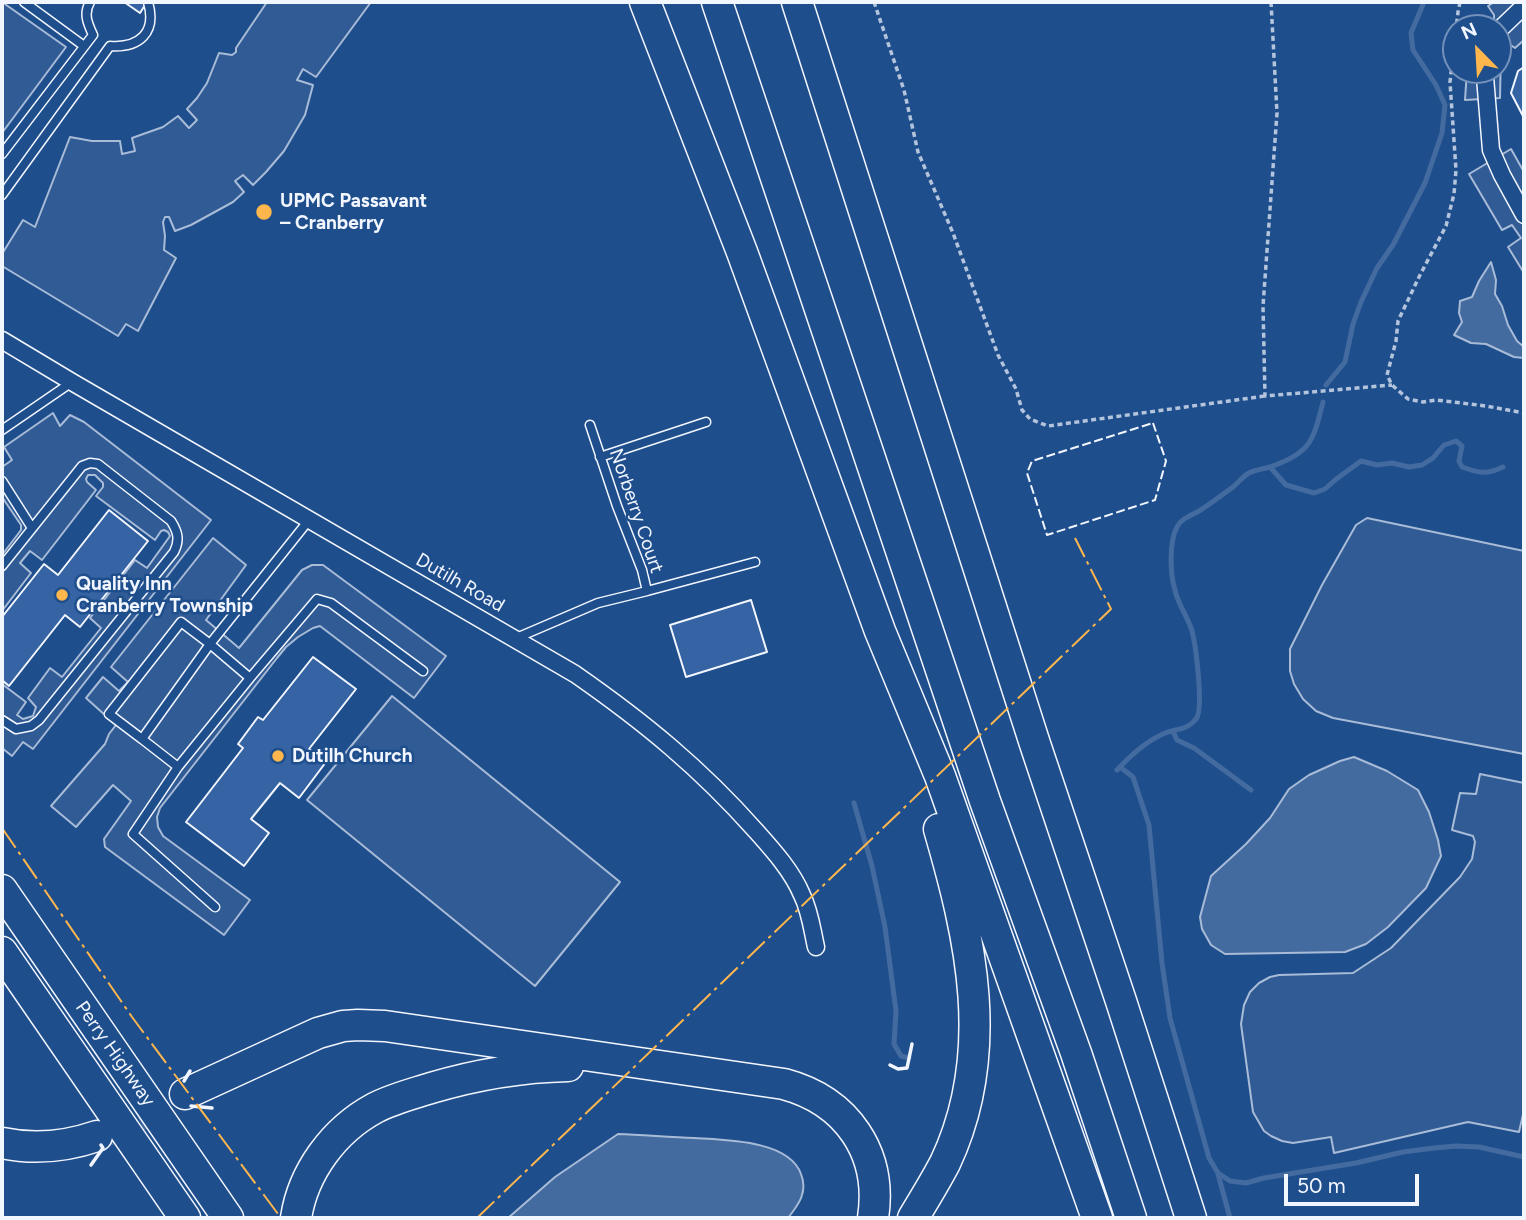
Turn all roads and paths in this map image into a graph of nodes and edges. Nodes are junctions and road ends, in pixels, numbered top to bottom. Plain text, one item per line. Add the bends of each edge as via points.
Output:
1 (24, 2) edge
2 (90, 2) edge
3 (149, 2) edge
4 (645, 2) edge
5 (717, 2) edge
6 (874, 2) edge
7 (1271, 2) edge
8 (1460, 2) edge
9 (799, 5) edge
10 (84, 46) junction
11 (1486, 84) edge
12 (2, 154) edge
13 (2, 195) edge
14 (1524, 215) edge
15 (2, 340) edge
16 (72, 382) junction
17 (1392, 385) junction
18 (1265, 396) junction
19 (1524, 413) edge
20 (706, 422) dead end
21 (590, 425) dead end
22 (2, 430) edge
23 (600, 457) junction
24 (2, 481) edge
25 (309, 520) junction
26 (32, 528) junction
27 (755, 562) dead end
28 (2, 566) edge
29 (647, 591) junction
30 (880, 631) junction
31 (514, 639) junction
32 (210, 644) junction
33 (423, 671) dead end
34 (250, 678) junction
35 (2, 719) edge
36 (142, 739) junction
37 (178, 767) junction
38 (2, 890) edge
39 (215, 907) dead end
40 (816, 947) dead end
41 (2, 953) edge
42 (663, 1067) junction
43 (185, 1094) tunnel mouth
44 (97, 1136) tunnel mouth
45 (2, 1143) edge
46 (185, 1218) edge
47 (228, 1218) edge
48 (296, 1218) edge
49 (873, 1218) edge
50 (913, 1218) edge
51 (1097, 1218) edge
52 (1131, 1218) edge
53 (1191, 1218) edge

1 - 10 lane
2 - 10 lane via 87,21 93,35
3 - 13 lane via 149,29 139,41 125,47 110,46
4 - 30 highway
5 - 52 highway via 985,801
6 - 18 path via 904,90 918,152 998,355 1030,419 1048,426
7 - 18 path via 1277,113 1263,306
8 - 17 path via 1450,82 1454,194 1446,226 1398,321 1387,375
9 - 53 highway
10 - 12 lane
11 - 14 street via 1491,150
15 - 16 street, Dutilh Road
16 - 22 lane
16 - 25 street, Dutilh Road
17 - 18 path
17 - 19 path via 1408,399
20 - 23 lane
21 - 23 lane, Norberry Court
23 - 29 lane, Norberry Court
24 - 26 lane
25 - 31 street, Dutilh Road
25 - 32 lane
26 - 28 lane
26 - 35 lane via 82,466 90,463 98,464 172,521 178,544 40,720 16,729
27 - 29 lane
29 - 31 lane, Norberry Court via 598,603
30 - 50 highway via 952,876 975,999 974,1057 958,1130
30 - 51 highway via 940,776
31 - 40 street, Dutilh Road via 627,710 710,783 768,844 796,883
32 - 34 lane
32 - 36 lane
32 - 36 lane via 181,622 109,714
33 - 34 lane via 331,603 317,599
34 - 37 lane
36 - 37 lane
37 - 39 lane via 133,834
38 - 47 highway, Perry Highway
41 - 46 highway, Perry Highway
42 - 43 highway via 358,1025 305,1038
42 - 48 highway via 527,1068 472,1077 389,1102 349,1126 326,1149 308,1180
42 - 49 highway via 783,1084 828,1103 851,1126 867,1155 875,1187
44 - 45 highway via 53,1147

